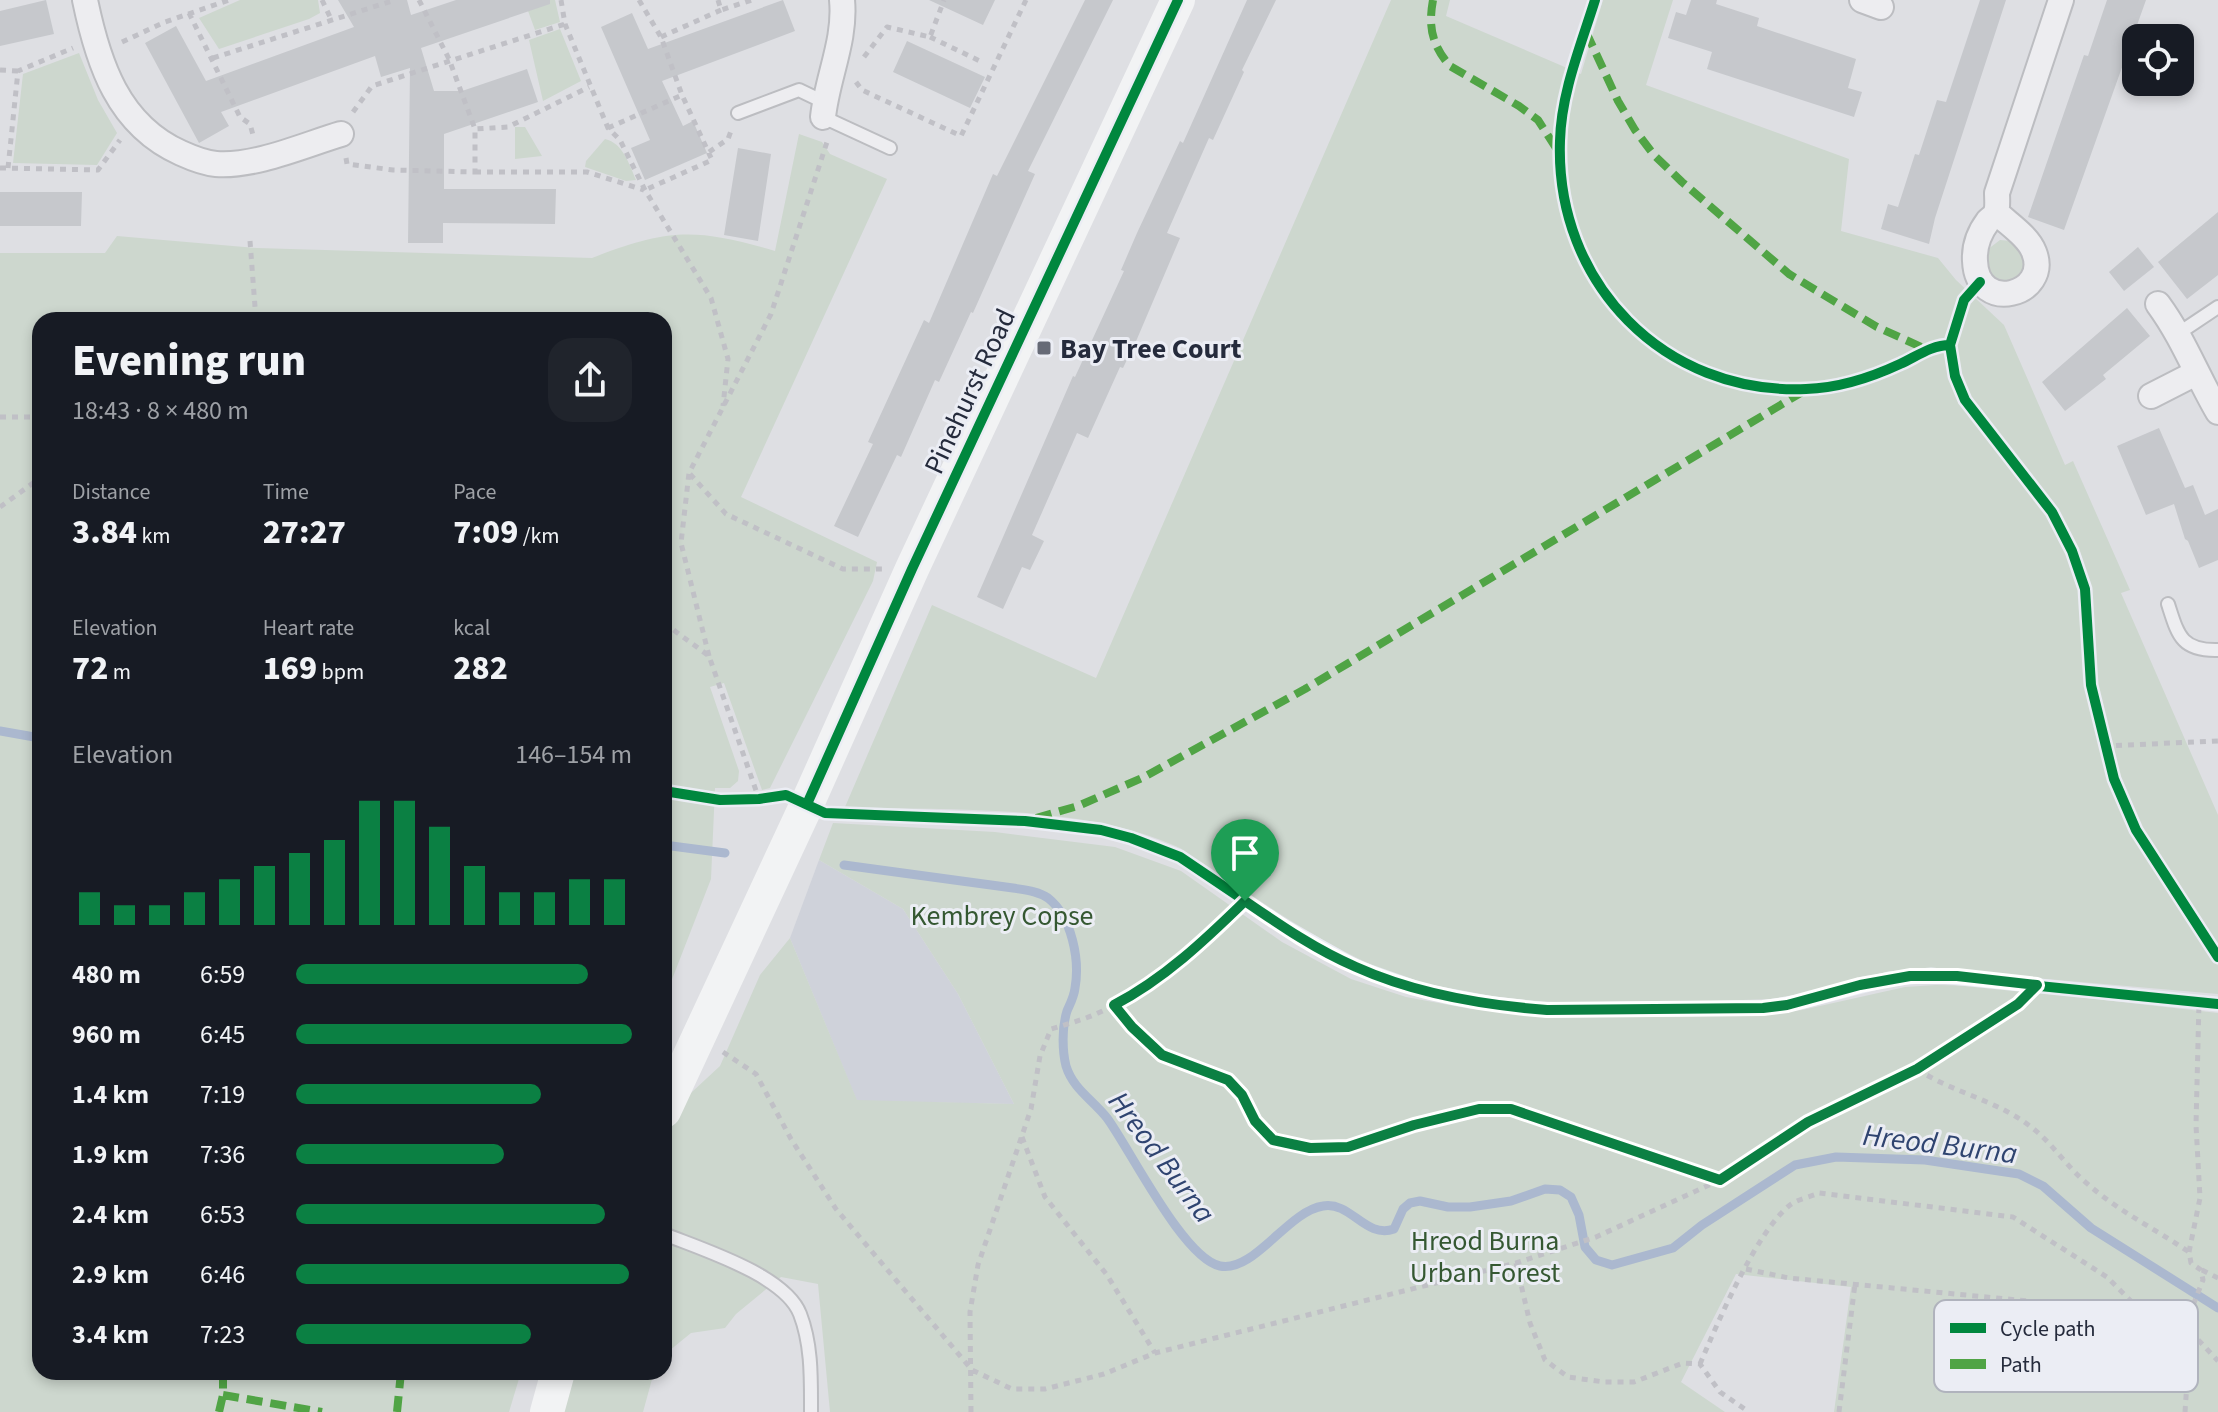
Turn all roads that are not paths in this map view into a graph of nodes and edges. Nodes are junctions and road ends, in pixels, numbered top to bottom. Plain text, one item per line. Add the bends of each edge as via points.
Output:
1 (85, 0) edge
2 (842, 0) edge
3 (1178, 0) edge
4 (2061, 0) edge
5 (824, 110) junction
6 (738, 113) road end
7 (341, 134) road end
8 (890, 148) dead end
9 (1996, 212) junction
10 (2158, 304) dead end
11 (2218, 307) edge
12 (2179, 333) junction
13 (2196, 373) junction
14 (2151, 396) dead end
15 (2218, 412) edge
16 (2168, 604) dead end
17 (2218, 650) edge
18 (672, 1094) edge
19 (672, 1237) edge
20 (556, 1380) edge
21 (547, 1412) edge
22 (811, 1412) edge

1 - 7 street via 109,80 134,121 189,157 217,164 261,159
2 - 5 street via 844,66
3 - 18 street, Pinehurst Road
4 - 9 street via 1997,193
5 - 6 lane via 799,90
5 - 8 lane
9 - 9 street via 2030,244 2036,257 2026,287 2010,293 1994,292 1980,282 1976,270 1976,243
10 - 12 street
11 - 12 lane
12 - 13 street
13 - 14 street
13 - 15 street
16 - 17 lane via 2185,643
19 - 22 lane via 751,1269 785,1293 800,1312 811,1364
20 - 21 street

